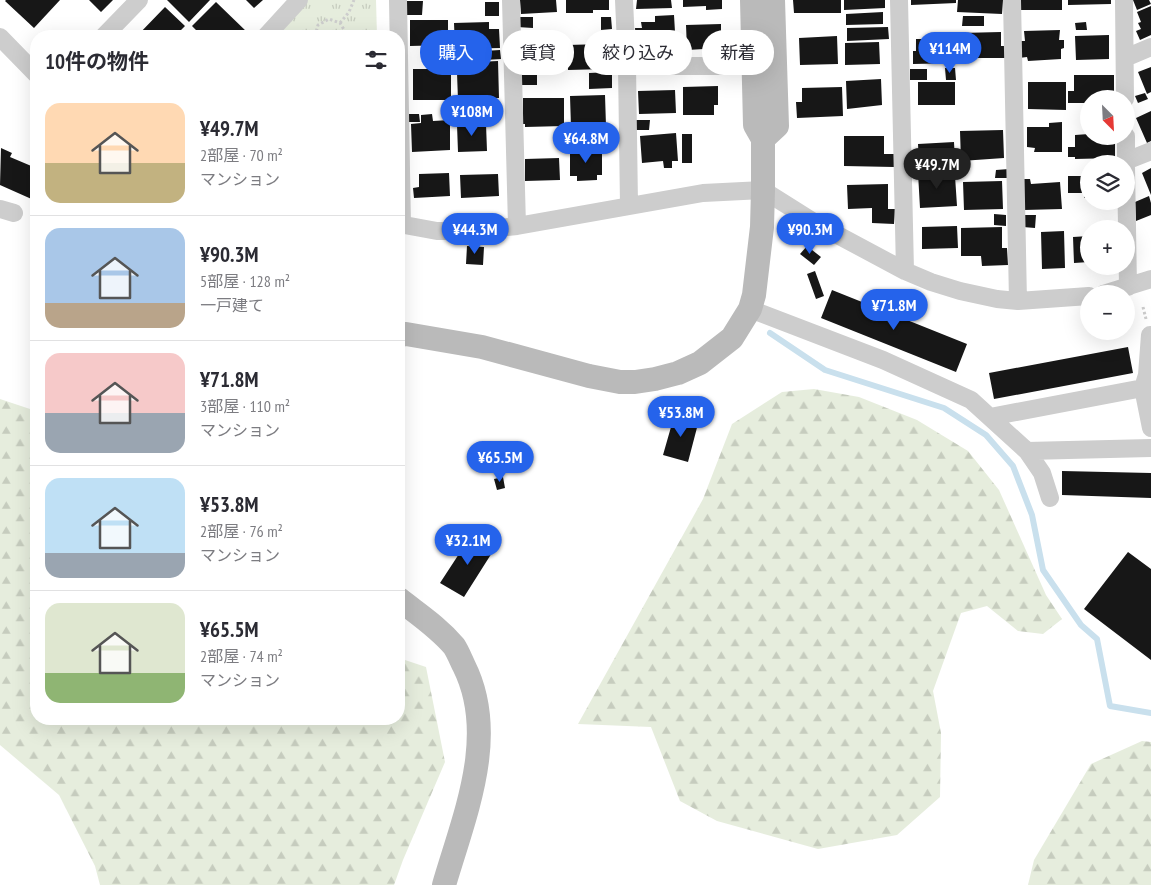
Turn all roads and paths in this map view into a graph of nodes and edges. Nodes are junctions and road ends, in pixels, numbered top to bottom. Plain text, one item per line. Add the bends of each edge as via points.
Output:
1 (139, 0) edge
2 (300, 0) edge
3 (354, 0) edge
4 (398, 0) edge
5 (511, 0) edge
6 (624, 0) edge
7 (752, 0) edge
8 (773, 0) edge
9 (899, 0) edge
10 (1012, 0) edge
11 (1124, 0) edge
12 (340, 23) junction
13 (110, 30) edge
14 (272, 30) edge
15 (317, 30) edge
16 (344, 30) edge
17 (398, 30) edge
18 (626, 30) edge
19 (753, 30) edge
20 (0, 37) edge
21 (1151, 47) edge
22 (1124, 58) junction
23 (30, 68) edge
24 (628, 75) edge
25 (755, 75) edge
26 (1125, 90) edge
27 (763, 139) junction
28 (1151, 151) edge
29 (1135, 159) edge
30 (763, 190) junction
31 (629, 205) junction
32 (1127, 210) edge
33 (405, 226) edge
34 (517, 226) junction
35 (905, 272) junction
36 (1151, 279) edge
37 (1128, 285) edge
38 (1134, 285) edge
39 (1080, 297) edge
40 (1018, 301) junction
41 (750, 310) junction
42 (405, 334) edge
43 (1150, 336) edge
44 (1147, 379) edge
45 (990, 417) junction
46 (1151, 428) edge
47 (1151, 448) edge
48 (1027, 451) junction
49 (1050, 498) dead end
50 (405, 604) edge
51 (444, 885) edge

1 - 13 street
2 - 14 street
3 - 12 path
4 - 17 street
5 - 34 street
6 - 18 street
7 - 19 street
8 - 27 street via 777,126
9 - 35 street
10 - 40 street
11 - 22 street
12 - 15 path via 329,19 318,25
12 - 16 path
20 - 23 street
21 - 22 street
22 - 26 street
24 - 31 street
25 - 27 street via 755,125
27 - 30 street
28 - 29 street
30 - 31 street via 702,193
30 - 35 street
30 - 41 street via 758,271
31 - 34 street
32 - 37 street
33 - 34 street via 437,231
35 - 40 street via 960,291
36 - 38 street
39 - 40 street
41 - 42 street via 732,338 700,363 655,380 635,382 589,376 482,347
41 - 45 street via 935,382 971,400
43 - 44 street
44 - 45 street
44 - 46 street
45 - 48 street
47 - 48 street
48 - 49 street via 1042,473
50 - 51 street via 433,625 455,648 472,681 478,718 476,775

